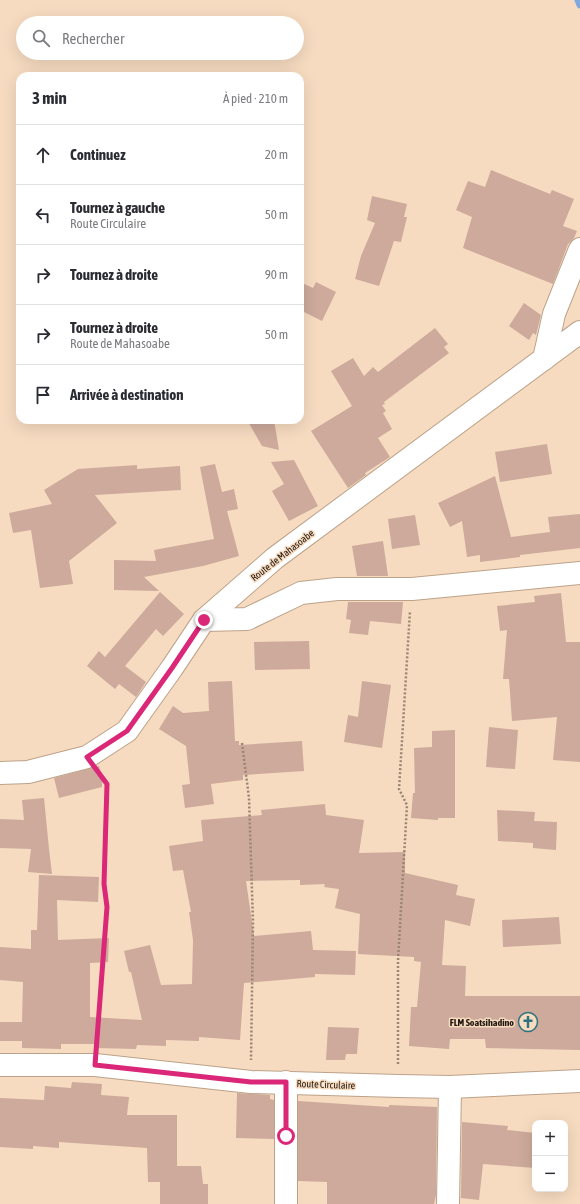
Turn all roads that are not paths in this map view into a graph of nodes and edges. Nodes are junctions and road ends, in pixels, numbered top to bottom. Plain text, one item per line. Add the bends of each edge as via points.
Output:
1 (580, 249) edge
2 (580, 332) edge
3 (544, 359) junction
4 (580, 573) edge
5 (204, 620) junction
6 (0, 773) edge
7 (0, 1065) edge
8 (580, 1081) edge
9 (286, 1082) junction
10 (450, 1087) junction
11 (286, 1204) edge
12 (448, 1204) edge

1 - 3 street via 554,314
2 - 3 street, Route de Mahasoabe
3 - 5 street, Route de Mahasoabe via 275,558
4 - 5 street via 412,589 337,589 301,593 247,619
5 - 6 street, Route de Mahasoabe via 127,731 87,757 28,772
7 - 9 street, Route Circulaire via 95,1065 251,1082
8 - 10 street, Route Circulaire
9 - 10 street, Route Circulaire
9 - 11 street
10 - 12 street

